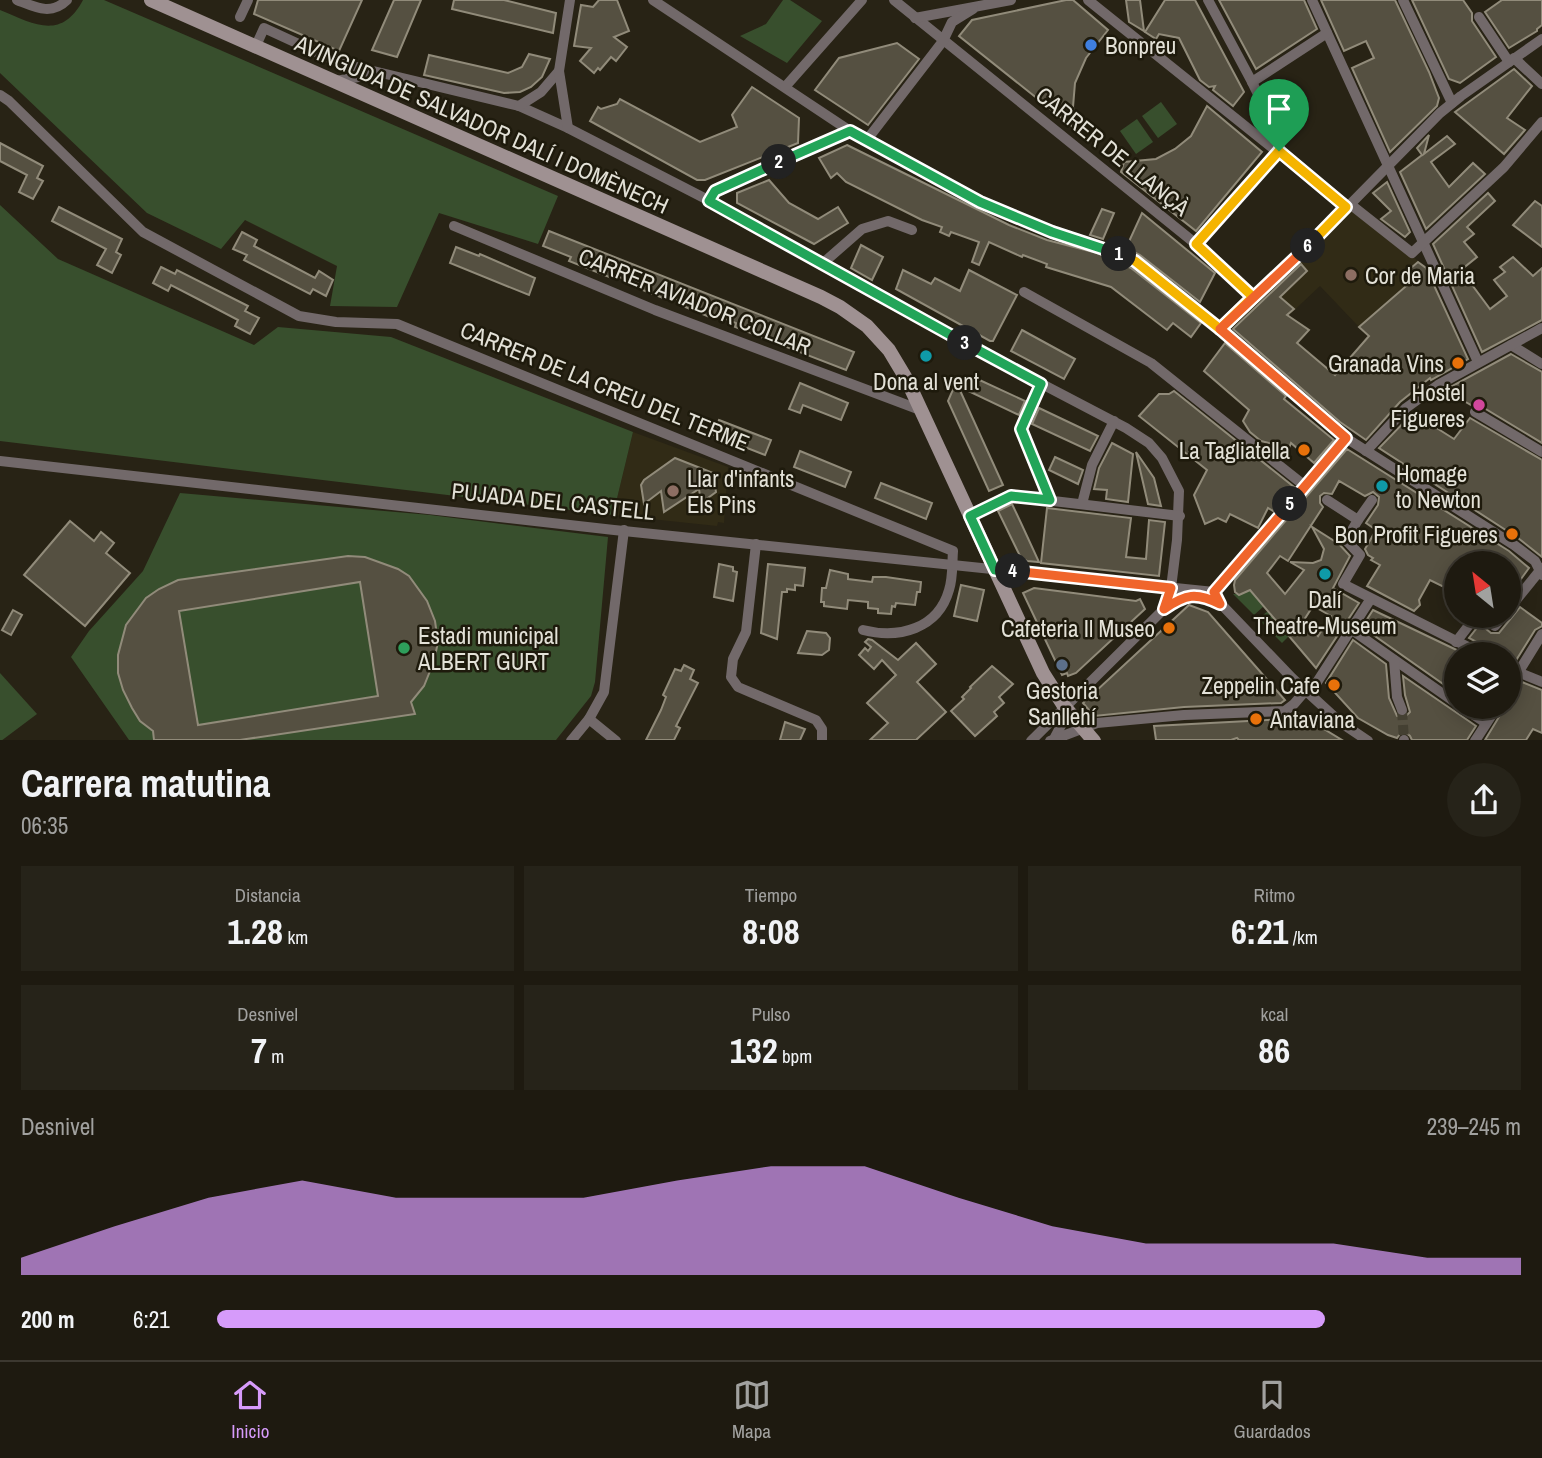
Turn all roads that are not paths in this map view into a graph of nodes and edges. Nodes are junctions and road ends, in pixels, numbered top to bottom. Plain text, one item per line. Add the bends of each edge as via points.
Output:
1 (17, 0) edge
2 (67, 0) edge
3 (248, 0) edge
4 (570, 0) edge
5 (653, 0) edge
6 (862, 0) edge
7 (894, 0) edge
8 (1011, 0) edge
9 (1088, 0) edge
10 (1208, 0) edge
11 (1312, 0) edge
12 (1403, 0) edge
13 (159, 2) edge
14 (180, 6) edge
15 (972, 9) junction
16 (240, 17) dead end
17 (1479, 17) dead end
18 (915, 18) junction
19 (1327, 33) junction
20 (1542, 38) edge
21 (943, 41) junction
22 (255, 48) junction
23 (1511, 60) junction
24 (559, 71) junction
25 (381, 74) junction
26 (332, 82) junction
27 (1252, 82) junction
28 (1542, 84) edge
29 (785, 87) junction
30 (541, 92) junction
31 (0, 95) edge
32 (1452, 103) junction
33 (519, 106) junction
34 (547, 119) junction
35 (1542, 122) edge
36 (568, 128) junction
37 (850, 131) junction
38 (866, 141) junction
39 (1279, 151) junction
40 (1388, 166) junction
41 (709, 201) junction
42 (1348, 205) junction
43 (454, 226) dead end
44 (912, 230) dead end
45 (1423, 243) junction
46 (1196, 244) junction
47 (822, 264) junction
48 (1024, 292) dead end
49 (1253, 297) junction
50 (1542, 328) edge
51 (1220, 329) junction
52 (1511, 345) junction
53 (1478, 362) junction
54 (1542, 365) edge
55 (1041, 384) junction
56 (923, 411) junction
57 (1475, 412) dead end
58 (1114, 421) junction
59 (1346, 438) junction
60 (1367, 451) junction
61 (1542, 452) edge
62 (0, 461) edge
63 (1305, 486) junction
64 (1050, 500) junction
65 (1327, 500) dead end
66 (1372, 500) dead end
67 (1082, 504) junction
68 (970, 516) junction
69 (1180, 516) junction
70 (1359, 520) junction
71 (624, 530) junction
72 (756, 544) junction
73 (952, 566) junction
74 (1539, 569) edge
75 (995, 570) junction
76 (1171, 588) junction
77 (1214, 592) junction
78 (1521, 594) edge
79 (1368, 599) junction
80 (1220, 604) junction
81 (1164, 609) junction
82 (1466, 628) edge
83 (863, 630) dead end
84 (1352, 630) junction
85 (1542, 635) edge
86 (1455, 642) joint
87 (1394, 660) junction
88 (1521, 661) edge
89 (1521, 673) edge
90 (1542, 682) edge
91 (1308, 691) junction
92 (1444, 695) edge
93 (1064, 706) junction
94 (1402, 710) tunnel mouth
95 (589, 719) junction
96 (1480, 719) edge
97 (1489, 719) edge
98 (1486, 723) junction
99 (1082, 727) junction
100 (1053, 739) edge
101 (571, 740) edge
102 (616, 740) edge
103 (822, 740) edge
104 (1031, 740) edge
105 (1094, 740) edge
106 (1368, 740) edge
107 (1475, 740) edge

1 - 2 street via 43,9
3 - 16 street
4 - 24 street
5 - 29 street
6 - 29 street
7 - 18 street, CARRER DE LLANÇÀ
8 - 15 street
9 - 39 street
10 - 27 street
11 - 19 street
12 - 32 street
13 - 14 main road, AVINGUDA DE SALVADOR DALÍ I DOMÈNECH
14 - 22 main road, AVINGUDA DE SALVADOR DALÍ I DOMÈNECH
15 - 18 street
15 - 21 street via 952,22
17 - 23 street
18 - 21 street, CARRER DE LLANÇÀ
19 - 27 street
19 - 40 street
20 - 23 street
21 - 38 street
21 - 46 street, CARRER DE LLANÇÀ
22 - 25 street via 264,28 340,63
22 - 26 main road, AVINGUDA DE SALVADOR DALÍ I DOMÈNECH
23 - 28 street
23 - 32 street
24 - 30 street
24 - 36 street
25 - 26 street
25 - 33 street
26 - 56 main road, AVINGUDA DE SALVADOR DALÍ I DOMÈNECH via 840,307 867,326 889,350
27 - 39 street via 1279,137
29 - 37 street
30 - 33 street
30 - 34 street
31 - 73 street, CARRER DE LA CREU DEL TERME via 143,232 299,316 397,324 953,551
32 - 40 street
33 - 34 street
34 - 36 street
35 - 45 street via 1504,167
36 - 41 street
37 - 38 street
37 - 41 street via 715,191
38 - 51 street via 980,202 1135,261
39 - 42 street
39 - 46 street
40 - 42 street
40 - 45 street
41 - 47 street
42 - 45 street via 1412,253
42 - 49 street
43 - 56 street, CARRER AVIADOR COLLAR via 655,310
44 - 47 street via 888,221 862,229
45 - 53 street
46 - 49 street, CARRER DE LLANÇÀ
47 - 55 street
48 - 63 street via 1151,363
49 - 51 street
50 - 52 street
51 - 59 street
52 - 53 street
52 - 54 street
53 - 60 street via 1406,408
55 - 58 street
55 - 64 street via 1021,429
56 - 68 main road, AVINGUDA DE SALVADOR DALÍ I DOMÈNECH
57 - 61 street
58 - 67 street via 1092,465
58 - 69 street via 1149,443 1162,458 1179,491
59 - 60 street
59 - 63 street
60 - 74 street via 1473,517
62 - 71 street, PUJADA DEL CASTELL
63 - 77 street
64 - 67 street
64 - 68 street via 1011,496
65 - 70 street
66 - 70 street
67 - 69 street
68 - 75 main road, AVINGUDA DE SALVADOR DALÍ I DOMÈNECH
69 - 76 street
70 - 79 street via 1346,540 1360,555 1343,584
71 - 72 street, PUJADA DEL CASTELL
71 - 95 street via 604,692
72 - 73 street, PUJADA DEL CASTELL
72 - 103 street via 746,632 733,659 731,677 737,687 816,720
73 - 75 street, PUJADA DEL CASTELL
73 - 83 street via 944,603 919,628 889,634
74 - 78 street
75 - 76 street, PUJADA DEL CASTELL
75 - 93 main road, AVINGUDA DE SALVADOR DALÍ I DOMÈNECH via 1042,673
76 - 77 street, PUJADA DEL CASTELL
76 - 81 street
77 - 80 street
79 - 84 street
79 - 86 street
80 - 81 street via 1192,595
80 - 91 street
81 - 93 street
82 - 86 street
84 - 87 street
84 - 91 street
85 - 88 street
87 - 92 street
87 - 94 street
89 - 90 street
91 - 99 street via 1284,710
91 - 106 street via 1340,722
93 - 99 main road, AVINGUDA DE SALVADOR DALÍ I DOMÈNECH
93 - 100 street via 1065,718
93 - 104 street
95 - 101 street
95 - 102 street
96 - 98 street
97 - 98 street
98 - 107 street
99 - 100 street
99 - 105 main road, AVINGUDA DE SALVADOR DALÍ I DOMÈNECH

